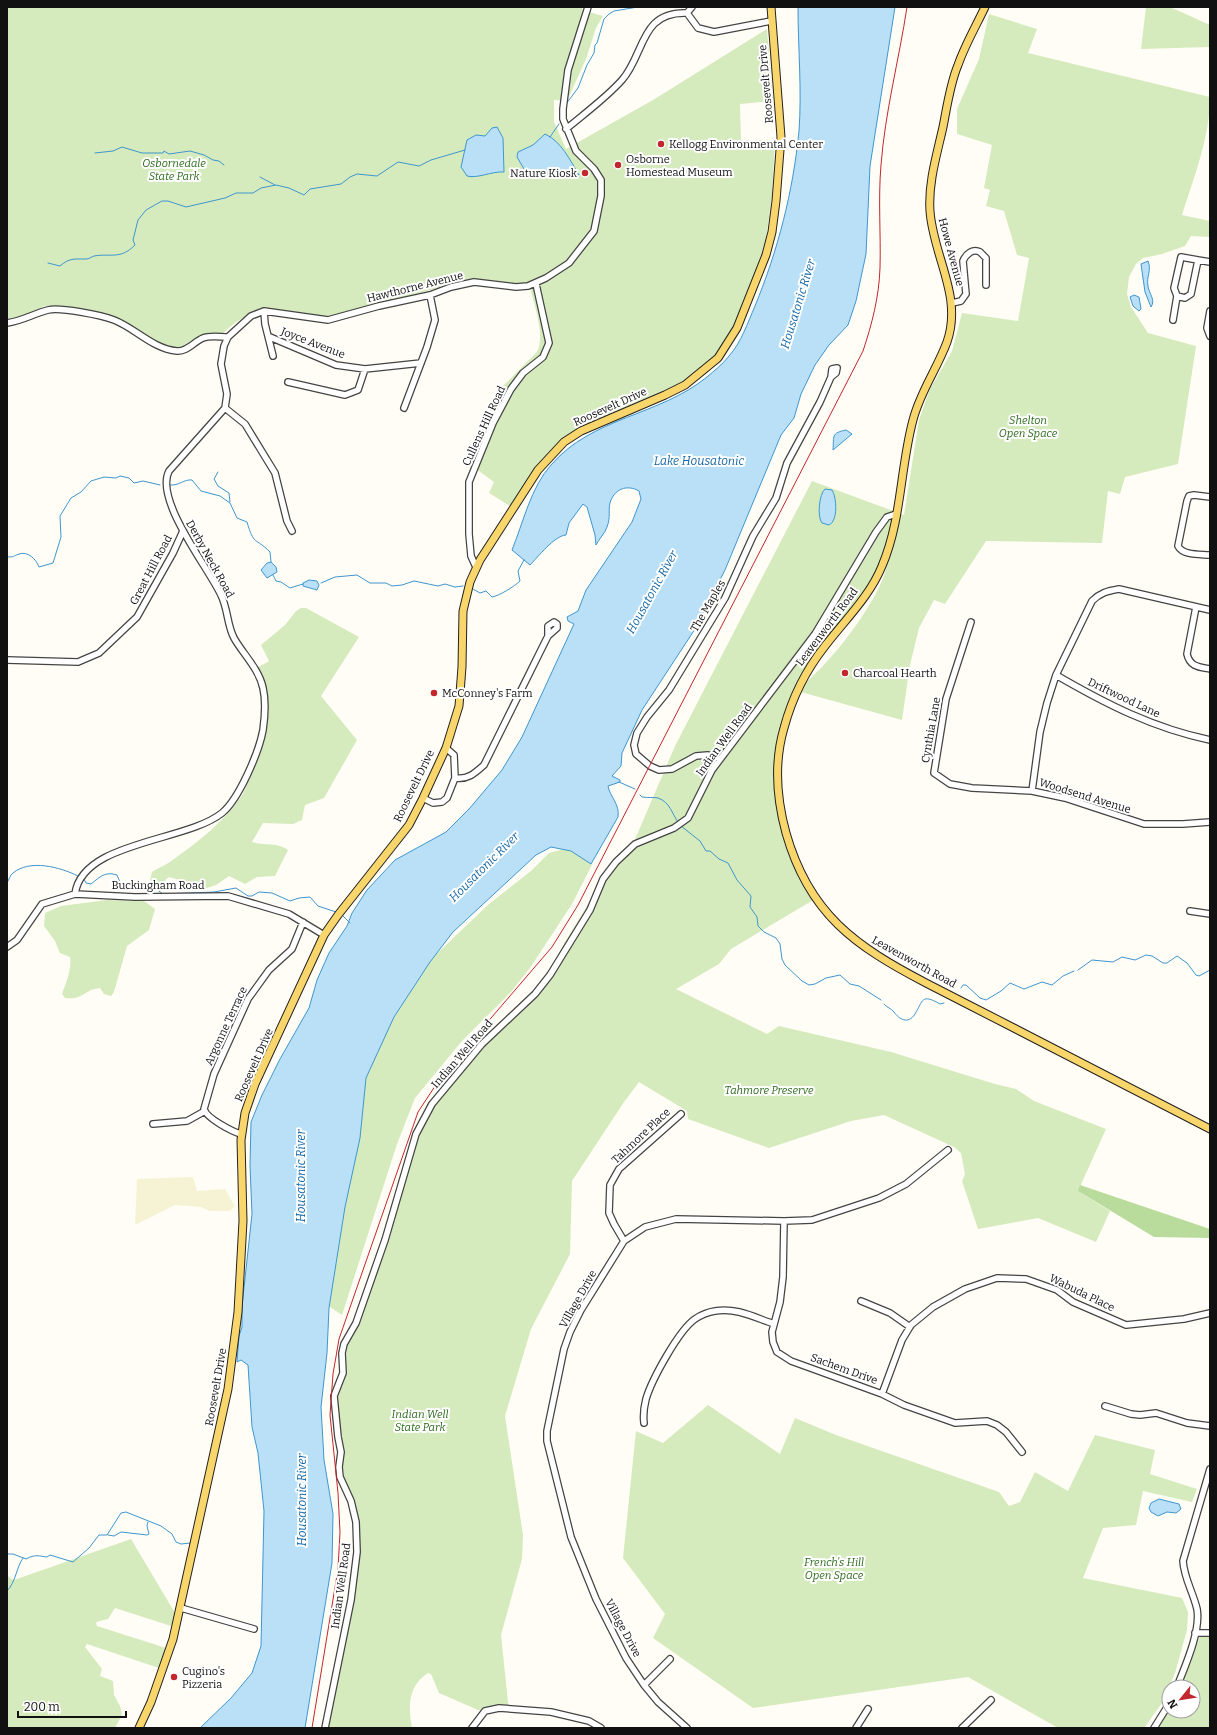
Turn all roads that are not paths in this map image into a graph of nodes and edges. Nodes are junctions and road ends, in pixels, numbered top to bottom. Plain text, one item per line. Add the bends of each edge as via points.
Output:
1 (588, 7) edge
2 (692, 7) edge
3 (771, 7) edge
4 (985, 7) edge
5 (687, 13) junction
6 (771, 21) junction
7 (566, 129) junction
8 (1198, 260) junction
9 (1210, 262) edge
10 (536, 284) junction
11 (986, 285) dead end
12 (430, 295) junction
13 (1177, 296) junction
14 (952, 303) junction
15 (264, 311) junction
16 (1210, 311) edge
17 (1173, 320) dead end
18 (7, 323) edge
19 (228, 336) junction
20 (1210, 336) edge
21 (270, 337) junction
22 (273, 356) dead end
23 (421, 363) junction
24 (364, 369) junction
25 (831, 377) dead end
26 (288, 382) dead end
27 (225, 408) junction
28 (404, 408) dead end
29 (910, 431) joint
30 (1210, 497) edge
31 (896, 514) junction
32 (183, 531) junction
33 (292, 531) dead end
34 (1210, 555) edge
35 (476, 567) junction
36 (1196, 607) junction
37 (1210, 610) edge
38 (971, 622) dead end
39 (548, 636) dead end
40 (7, 660) edge
41 (1210, 669) edge
42 (1056, 675) junction
43 (1210, 740) edge
44 (446, 748) junction
45 (720, 759) junction
46 (934, 773) joint
47 (456, 778) junction
48 (1032, 791) junction
49 (423, 798) junction
50 (1210, 822) edge
51 (75, 894) junction
52 (1190, 911) dead end
53 (1210, 914) edge
54 (303, 922) junction
55 (324, 935) junction
56 (7, 947) edge
57 (205, 1111) junction
58 (681, 1114) dead end
59 (153, 1124) dead end
60 (1210, 1129) edge
61 (242, 1134) junction
62 (948, 1150) dead end
63 (784, 1221) junction
64 (624, 1241) junction
65 (861, 1301) dead end
66 (1210, 1313) edge
67 (774, 1324) junction
68 (910, 1328) junction
69 (882, 1394) junction
70 (1105, 1406) dead end
71 (644, 1423) dead end
72 (1210, 1426) edge
73 (1022, 1452) dead end
74 (1210, 1469) edge
75 (181, 1608) junction
76 (254, 1629) dead end
77 (1196, 1633) junction
78 (1210, 1633) edge
79 (670, 1659) dead end
80 (1180, 1679) edge
81 (644, 1685) junction
82 (991, 1700) dead end
83 (868, 1709) dead end
84 (1161, 1717) edge
85 (139, 1728) edge
86 (325, 1728) edge
87 (472, 1728) edge
88 (601, 1728) edge
89 (687, 1728) edge
90 (856, 1728) edge
91 (962, 1728) edge
92 (1154, 1728) edge

1 - 7 street, Hawthorne Avenue via 568,70 563,109
2 - 5 street
3 - 6 main road, Roosevelt Drive
4 - 14 main road, Howe Avenue via 956,67 931,191 931,220
5 - 6 street via 698,28 714,32
5 - 7 street via 672,14 650,28 643,38 633,65 621,81
6 - 35 main road, Roosevelt Drive via 781,137 772,232 757,280 729,344 718,358 685,385 581,430 564,442 538,470
7 - 10 street, Hawthorne Avenue via 576,151 601,180 598,218 594,231 569,263
8 - 9 street
8 - 13 street via 1191,294 1185,298
8 - 13 street via 1181,257 1174,288
10 - 12 street, Hawthorne Avenue via 516,287 474,282
10 - 35 street, Cullens Hill Road via 549,344 543,357 523,372 511,389 469,482 469,534
11 - 14 street via 986,258 980,252 973,251 963,260 966,294 961,301
12 - 15 street, Hawthorne Avenue via 328,320
12 - 23 street via 435,320
13 - 17 street
14 - 29 main road, Howe Avenue via 949,338 922,392
15 - 19 street via 245,320
15 - 21 street
16 - 20 street via 1206,330
18 - 19 street via 18,322 49,310 62,309 114,320 150,341 177,351 190,347 205,337
19 - 27 street via 222,359 227,394
21 - 22 street
21 - 24 street, Joyce Avenue via 336,365
23 - 24 street, Joyce Avenue
23 - 28 street
24 - 26 street via 358,390 345,395
25 - 45 street, The Maples via 787,464 776,498 753,536 725,598 669,690 637,733 634,745 636,754 659,770 672,769 696,756 708,755
27 - 32 street, Derby Neck Road via 172,467 166,478 166,491
27 - 33 street via 245,424 275,472 286,521
29 - 31 main road, Leavenworth Road
30 - 34 street via 1190,496 1178,546 1186,552
31 - 45 street, Indian Well Road via 887,517 876,532 816,634
31 - 60 main road, Leavenworth Road via 886,555 876,580 814,660 798,689 784,725 779,761 779,799 786,831 799,869 827,913 843,931 872,953
32 - 40 street, Great Hill Road via 137,617 99,653 78,662
32 - 51 street, Derby Neck Road via 220,592 231,632 261,682 265,702 261,736 239,792 224,811 196,826 134,846 101,860 81,875
35 - 44 main road, Roosevelt Drive via 464,603 462,681
36 - 37 street
36 - 41 street via 1188,660 1193,665
36 - 42 street via 1119,589 1099,595 1088,606
38 - 46 street, Cynthia Lane via 946,699
39 - 47 street via 484,765 473,775 463,779
42 - 43 street, Driftwood Lane via 1091,696 1145,722
42 - 48 street via 1040,732
44 - 47 street via 454,755
44 - 49 main road, Roosevelt Drive
45 - 86 street, Indian Well Road via 704,784 690,815 682,824 635,844 616,862 603,880 590,910 550,976 535,994 482,1044 432,1104 416,1134 385,1240 356,1323 344,1344 343,1373 334,1396 341,1452 340,1477 351,1501 356,1522 357,1552 347,1621
46 - 48 street, Woodsend Avenue via 950,784 972,788
47 - 49 street via 447,798 442,802 433,803
48 - 50 street, Woodsend Avenue via 1065,798 1144,824
49 - 55 main road, Roosevelt Drive via 405,831
51 - 54 street, Buckingham Road via 135,897 228,896 281,911
51 - 56 street, Buckingham Road via 42,904 17,940
52 - 53 street
54 - 55 street, Buckingham Road
54 - 57 street, Argonne Terrace via 292,949 269,970 248,999 214,1074
55 - 61 main road, Roosevelt Drive via 252,1091
57 - 59 street via 187,1121
57 - 61 street via 214,1119
58 - 64 street, Tahmore Place via 618,1169 610,1185 609,1212
61 - 75 main road, Roosevelt Drive via 243,1221 233,1356 227,1396
62 - 63 street, Village Drive via 906,1184 879,1198 812,1220
63 - 64 street, Village Drive via 676,1219 645,1227
63 - 67 street, Sachem Drive via 783,1277
64 - 81 street, Village Drive via 570,1332 554,1395 547,1441 571,1537 578,1555 596,1599 626,1658
65 - 68 street via 890,1313
66 - 68 street, Wabuda Place via 1184,1319 1126,1325 1073,1302 1057,1290 1026,1279 998,1278 966,1289 933,1307
67 - 69 street, Sachem Drive via 773,1342 777,1352 791,1361
67 - 71 street via 727,1310 704,1314 695,1319 674,1344 649,1390
68 - 69 street, Wabuda Place via 902,1340
69 - 73 street, Sachem Drive via 904,1405 955,1423 987,1421 997,1425
70 - 72 street via 1131,1414 1156,1413 1187,1423
74 - 77 street via 1183,1561 1184,1572 1197,1609
75 - 76 street
75 - 85 main road, Roosevelt Drive via 168,1658
77 - 78 street
77 - 80 street
79 - 81 street
81 - 89 street, Village Drive via 658,1702
82 - 91 street
83 - 90 street
84 - 92 street
87 - 88 street via 485,1711 499,1708 551,1712 589,1721

